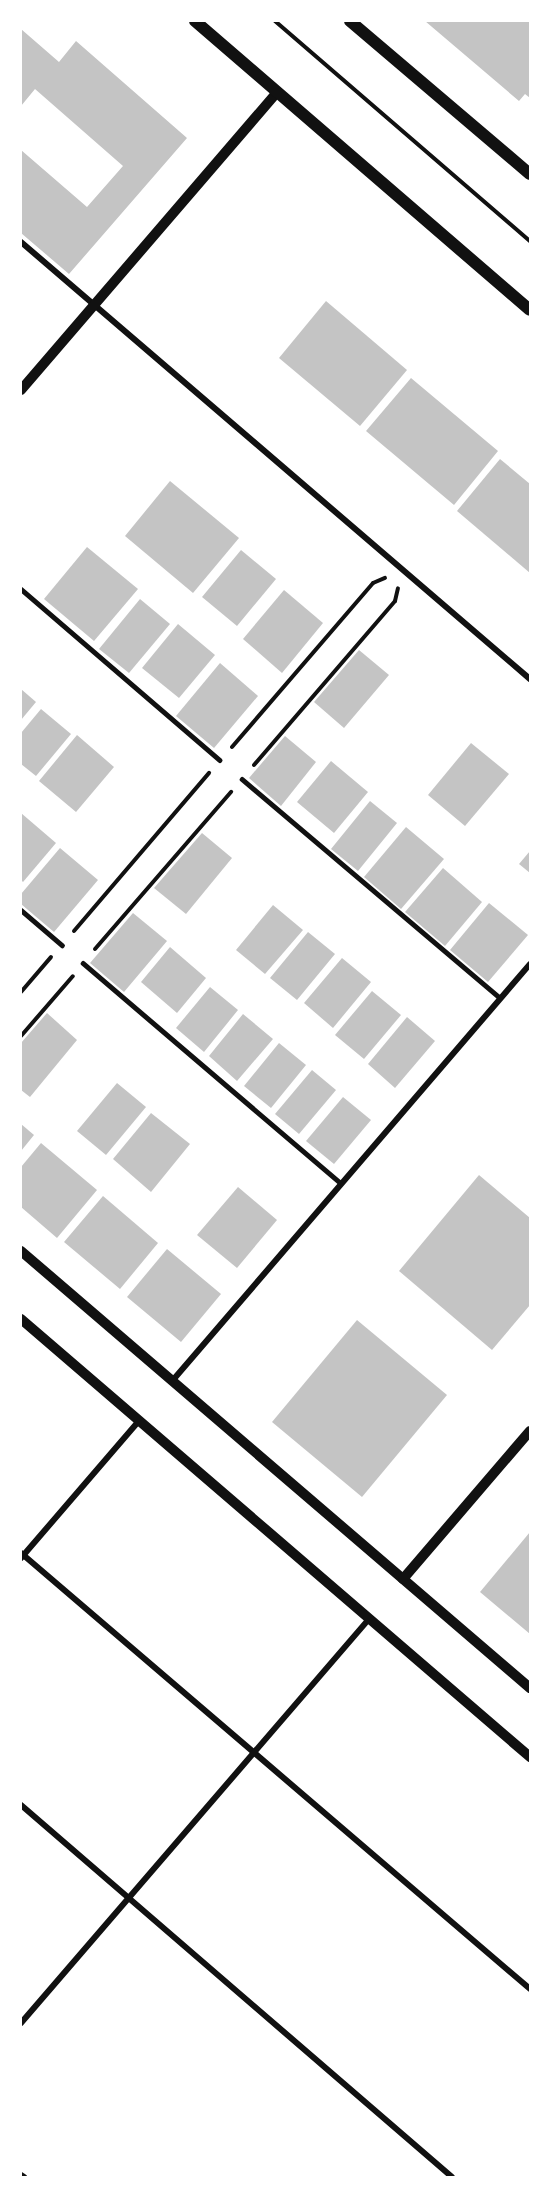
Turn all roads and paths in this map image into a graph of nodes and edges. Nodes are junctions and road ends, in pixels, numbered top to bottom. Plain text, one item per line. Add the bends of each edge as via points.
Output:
1 (195, 21) edge
2 (275, 21) edge
3 (350, 21) edge
4 (277, 93) junction
5 (530, 174) edge
6 (530, 241) edge
7 (21, 242) edge
8 (95, 304) junction
9 (530, 310) edge
10 (21, 390) edge
11 (403, 570) junction
12 (21, 589) edge
13 (530, 679) edge
14 (220, 760) dead end
15 (242, 779) junction
16 (21, 910) edge
17 (62, 945) dead end
18 (83, 963) junction
19 (530, 964) edge
20 (500, 998) junction
21 (21, 1036) edge
22 (341, 1183) junction
23 (21, 1251) edge
24 (21, 1319) edge
25 (173, 1380) junction
26 (139, 1420) junction
27 (530, 1431) edge
28 (22, 1556) edge
29 (403, 1580) junction
30 (369, 1619) junction
31 (530, 1688) edge
32 (253, 1753) junction
33 (530, 1757) edge
34 (21, 1805) edge
35 (128, 1898) junction
36 (530, 1989) edge
37 (21, 2023) edge
38 (452, 2177) edge

1 - 4 main road
2 - 6 path
3 - 5 main road
4 - 8 street
4 - 9 main road
7 - 8 street
8 - 10 street
8 - 11 street
11 - 13 street
11 - 15 path via 394,601
12 - 14 lane
15 - 18 path
15 - 20 lane
16 - 17 lane
18 - 21 path
18 - 22 lane
19 - 20 street
20 - 22 street
22 - 25 street
23 - 25 street
24 - 26 street
25 - 29 street
26 - 28 street
26 - 30 street
27 - 29 street
28 - 32 street
29 - 31 street
30 - 32 street
30 - 33 street
32 - 35 street
32 - 36 street
34 - 35 street
35 - 37 street
35 - 38 street

